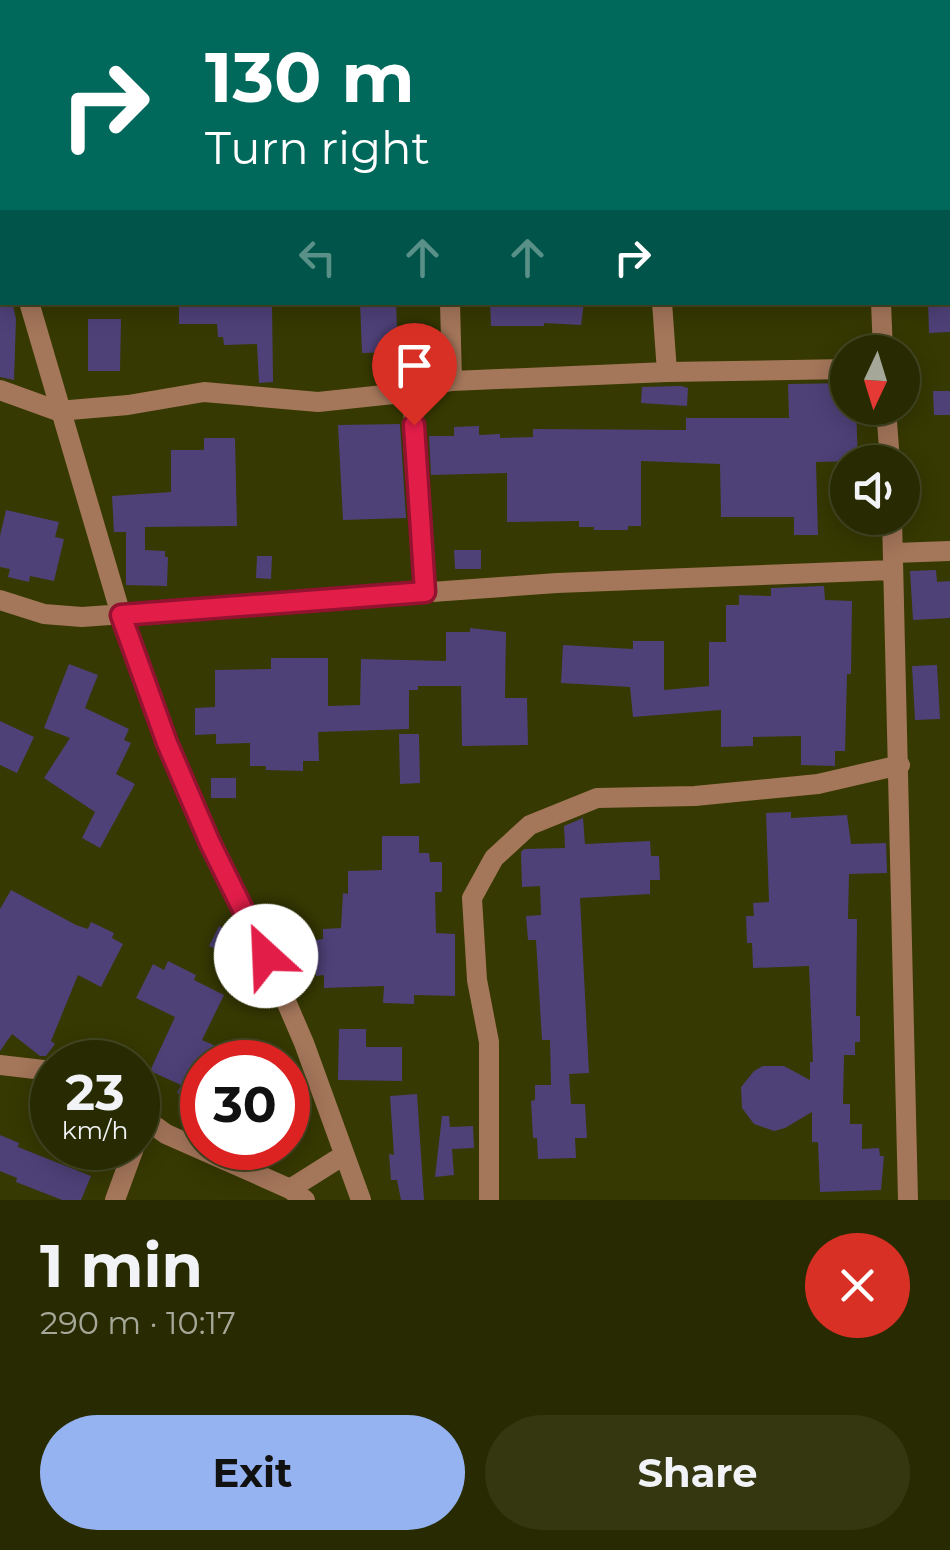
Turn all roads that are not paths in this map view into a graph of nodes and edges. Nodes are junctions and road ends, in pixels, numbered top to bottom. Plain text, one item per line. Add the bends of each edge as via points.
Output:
1 (30, 305) edge
2 (450, 305) edge
3 (662, 305) edge
4 (881, 305) edge
5 (882, 335) edge
6 (830, 369) edge
7 (667, 372) junction
8 (452, 381) junction
9 (0, 390) edge
10 (412, 392) junction
11 (58, 411) junction
12 (892, 535) edge
13 (950, 551) edge
14 (893, 561) junction
15 (425, 592) junction
16 (0, 600) edge
17 (121, 615) junction
18 (900, 765) junction
19 (0, 1065) edge
20 (30, 1068) edge
21 (160, 1130) edge
22 (344, 1155) junction
23 (126, 1170) edge
24 (297, 1194) edge
25 (115, 1200) edge
26 (361, 1200) edge
27 (489, 1200) edge
28 (908, 1200) edge

1 - 11 street
2 - 8 street
3 - 7 street
4 - 5 street
6 - 7 street
7 - 8 street
8 - 10 street
9 - 11 street
10 - 11 street via 318,402 204,392
10 - 15 street
11 - 17 street
12 - 14 street
13 - 14 street
14 - 15 street
14 - 18 street
15 - 17 street
16 - 17 street via 44,614
17 - 22 street via 167,743 297,1026
18 - 27 street via 818,784 597,798 530,826 494,858 472,898 489,1042
18 - 28 street
19 - 20 street
21 - 24 street
22 - 24 street
22 - 26 street
23 - 25 street

